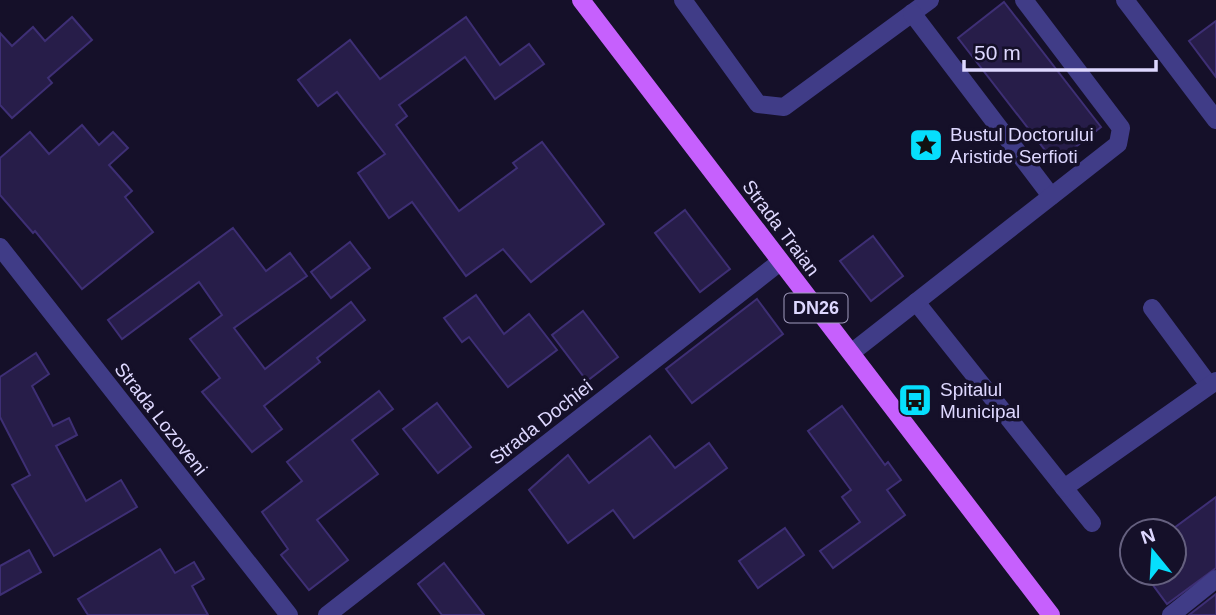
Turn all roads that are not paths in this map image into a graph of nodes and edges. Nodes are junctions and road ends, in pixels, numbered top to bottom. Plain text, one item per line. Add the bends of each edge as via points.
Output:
1 (581, 0) edge
2 (683, 0) edge
3 (930, 0) edge
4 (1024, 0) edge
5 (1125, 0) edge
6 (912, 13) junction
7 (1216, 120) edge
8 (1051, 196) junction
9 (0, 247) edge
10 (780, 262) junction
11 (916, 302) junction
12 (1152, 309) dead end
13 (851, 353) junction
14 (1212, 383) edge
15 (1065, 488) junction
16 (1092, 523) dead end
17 (1216, 579) edge
18 (289, 615) edge
19 (327, 615) edge
20 (1051, 615) edge
21 (1171, 615) edge

1 - 10 main road, Strada Traian / DN26
2 - 6 street via 758,104 769,108 783,107
3 - 6 street
4 - 8 street via 1121,128 1118,144
5 - 7 street
6 - 8 street
8 - 11 street
9 - 18 street, Strada Lozoveni
10 - 13 main road, Strada Traian / DN26
10 - 19 street, Strada Dochiei
11 - 13 street
11 - 15 street
12 - 14 street
13 - 20 main road, Strada Traian / DN26
14 - 15 street
15 - 16 street
17 - 21 street

